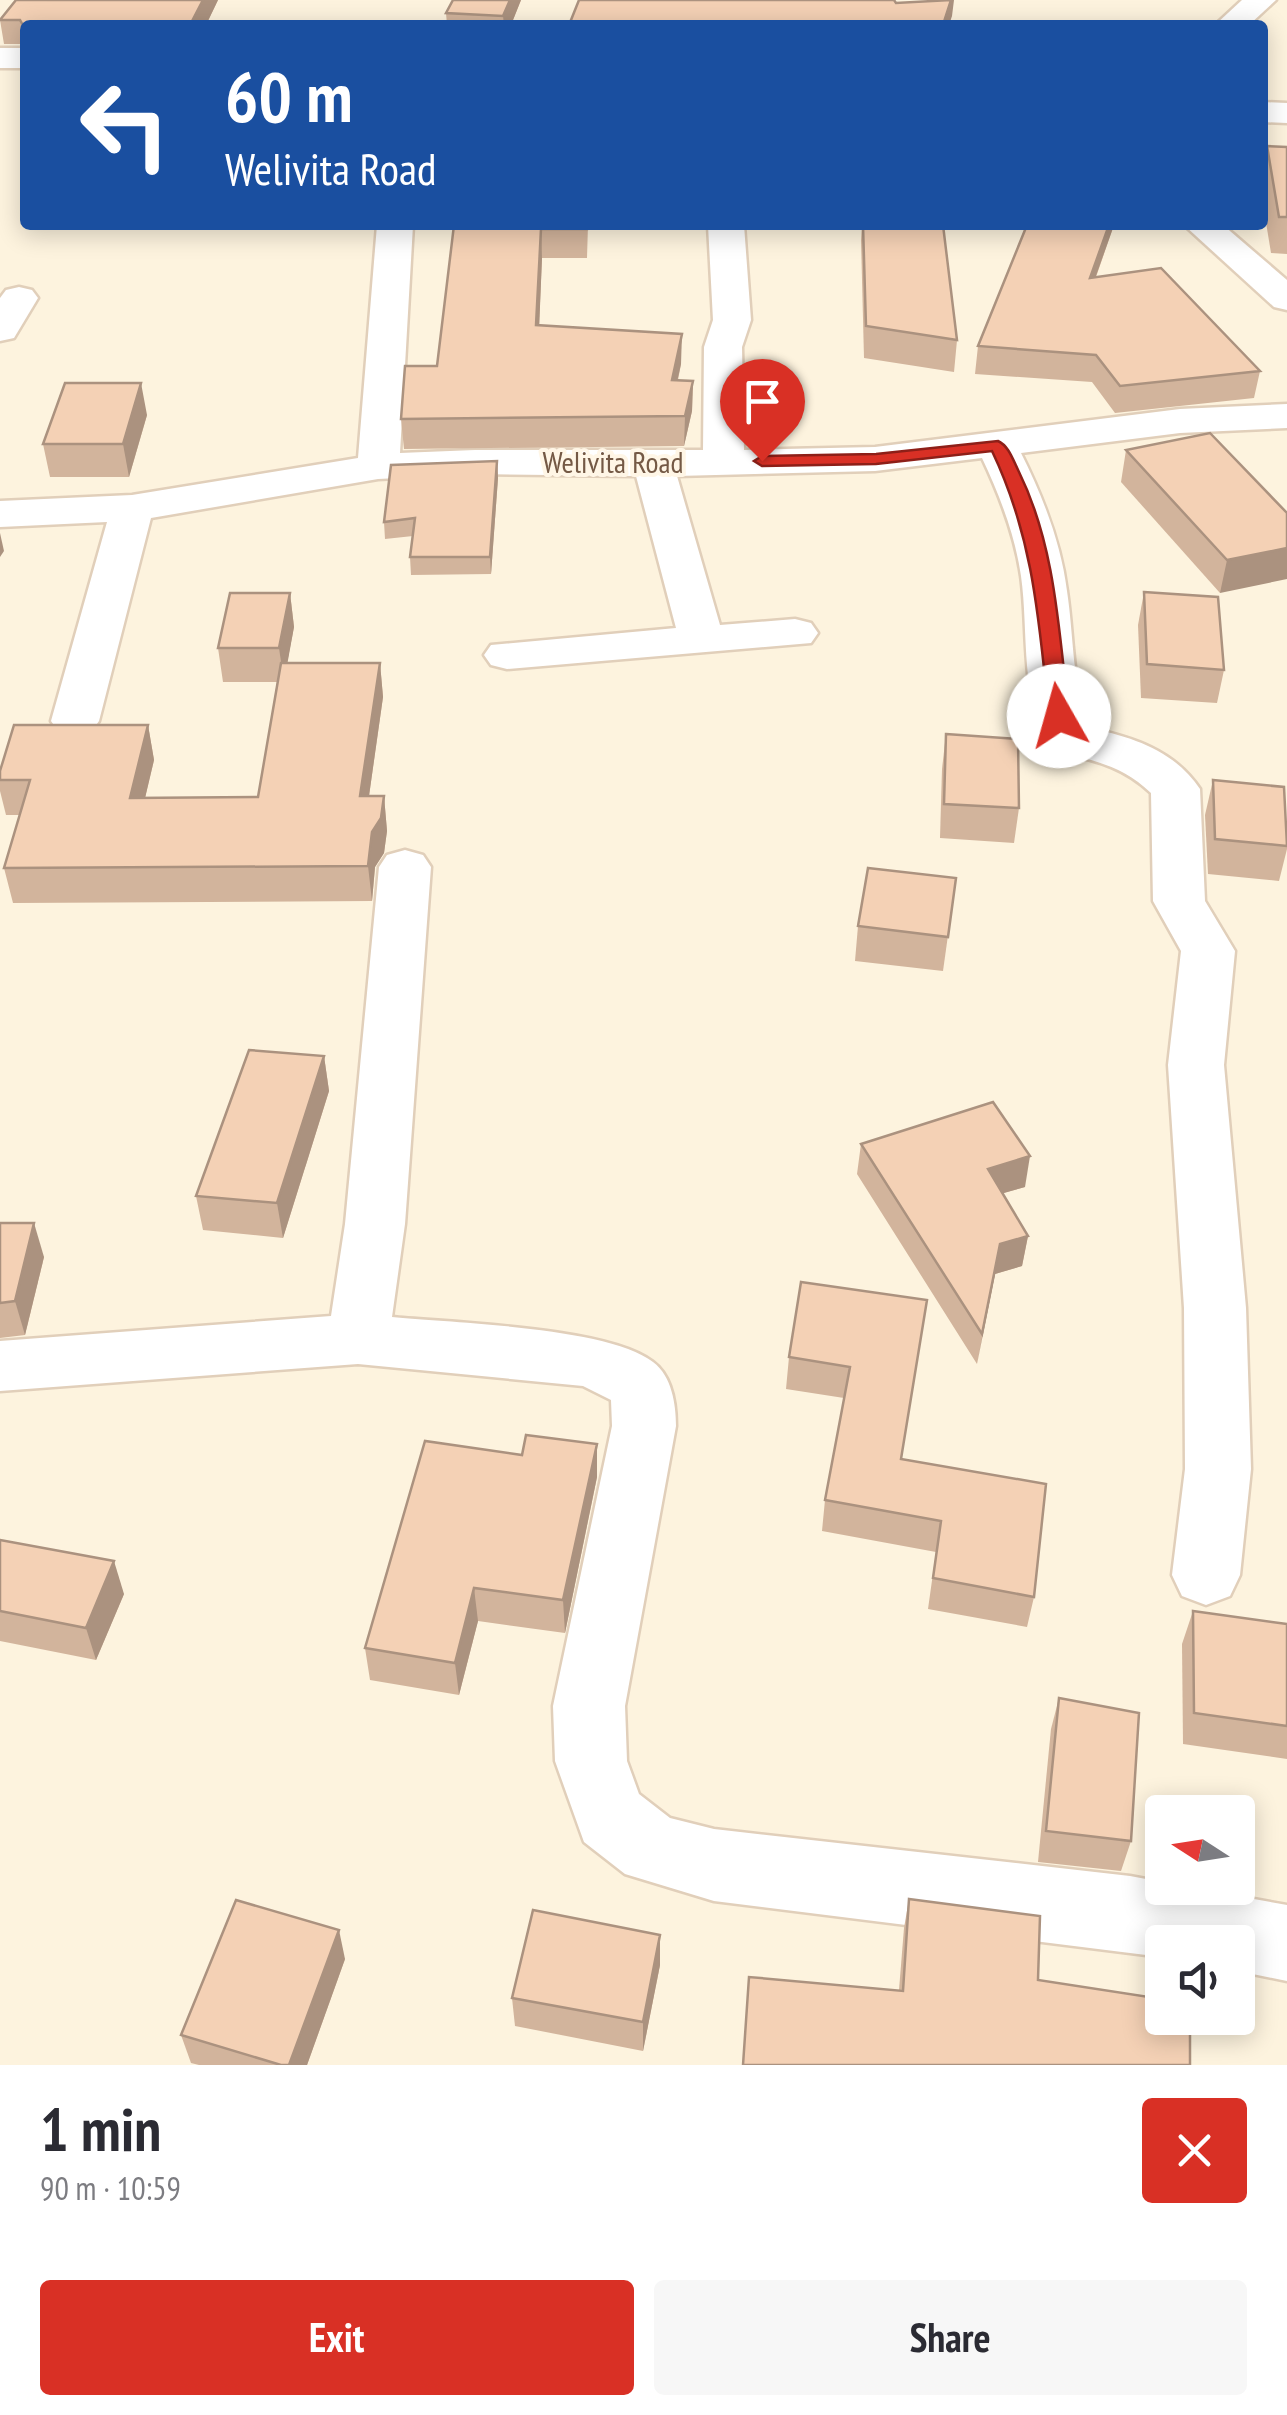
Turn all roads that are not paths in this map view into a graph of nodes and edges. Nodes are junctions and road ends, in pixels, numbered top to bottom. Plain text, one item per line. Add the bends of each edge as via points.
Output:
1 (1261, 0) edge
2 (1236, 20) edge
3 (395, 230) edge
4 (726, 230) edge
5 (1208, 230) edge
6 (1287, 299) edge
7 (1287, 416) edge
8 (998, 446) junction
9 (724, 462) junction
10 (653, 464) junction
11 (378, 468) junction
12 (132, 508) junction
13 (0, 514) edge
14 (795, 632) dead end
15 (702, 640) junction
16 (506, 656) dead end
17 (75, 721) edge
18 (405, 867) dead end
19 (358, 1338) junction
20 (0, 1366) edge
21 (1206, 1576) dead end
22 (1287, 1943) edge

1 - 2 street
3 - 11 street
4 - 9 street via 732,320 724,347
5 - 6 street
7 - 8 street, Welivita Road via 1180,420
8 - 9 street, Welivita Road via 876,459
8 - 21 street via 1023,498 1042,570 1059,716 1069,740 1116,746 1175,789 1179,901 1208,951 1196,1065 1215,1308 1218,1468
9 - 10 street, Welivita Road
10 - 11 street, Welivita Road
10 - 15 street
11 - 12 street, Welivita Road
12 - 13 street, Welivita Road
12 - 17 street
14 - 15 street
15 - 16 street
18 - 19 street via 375,1224
19 - 20 street
19 - 22 street via 583,1361 637,1383 646,1400 644,1426 589,1706 591,1761 610,1817 651,1849 714,1865 1130,1913

